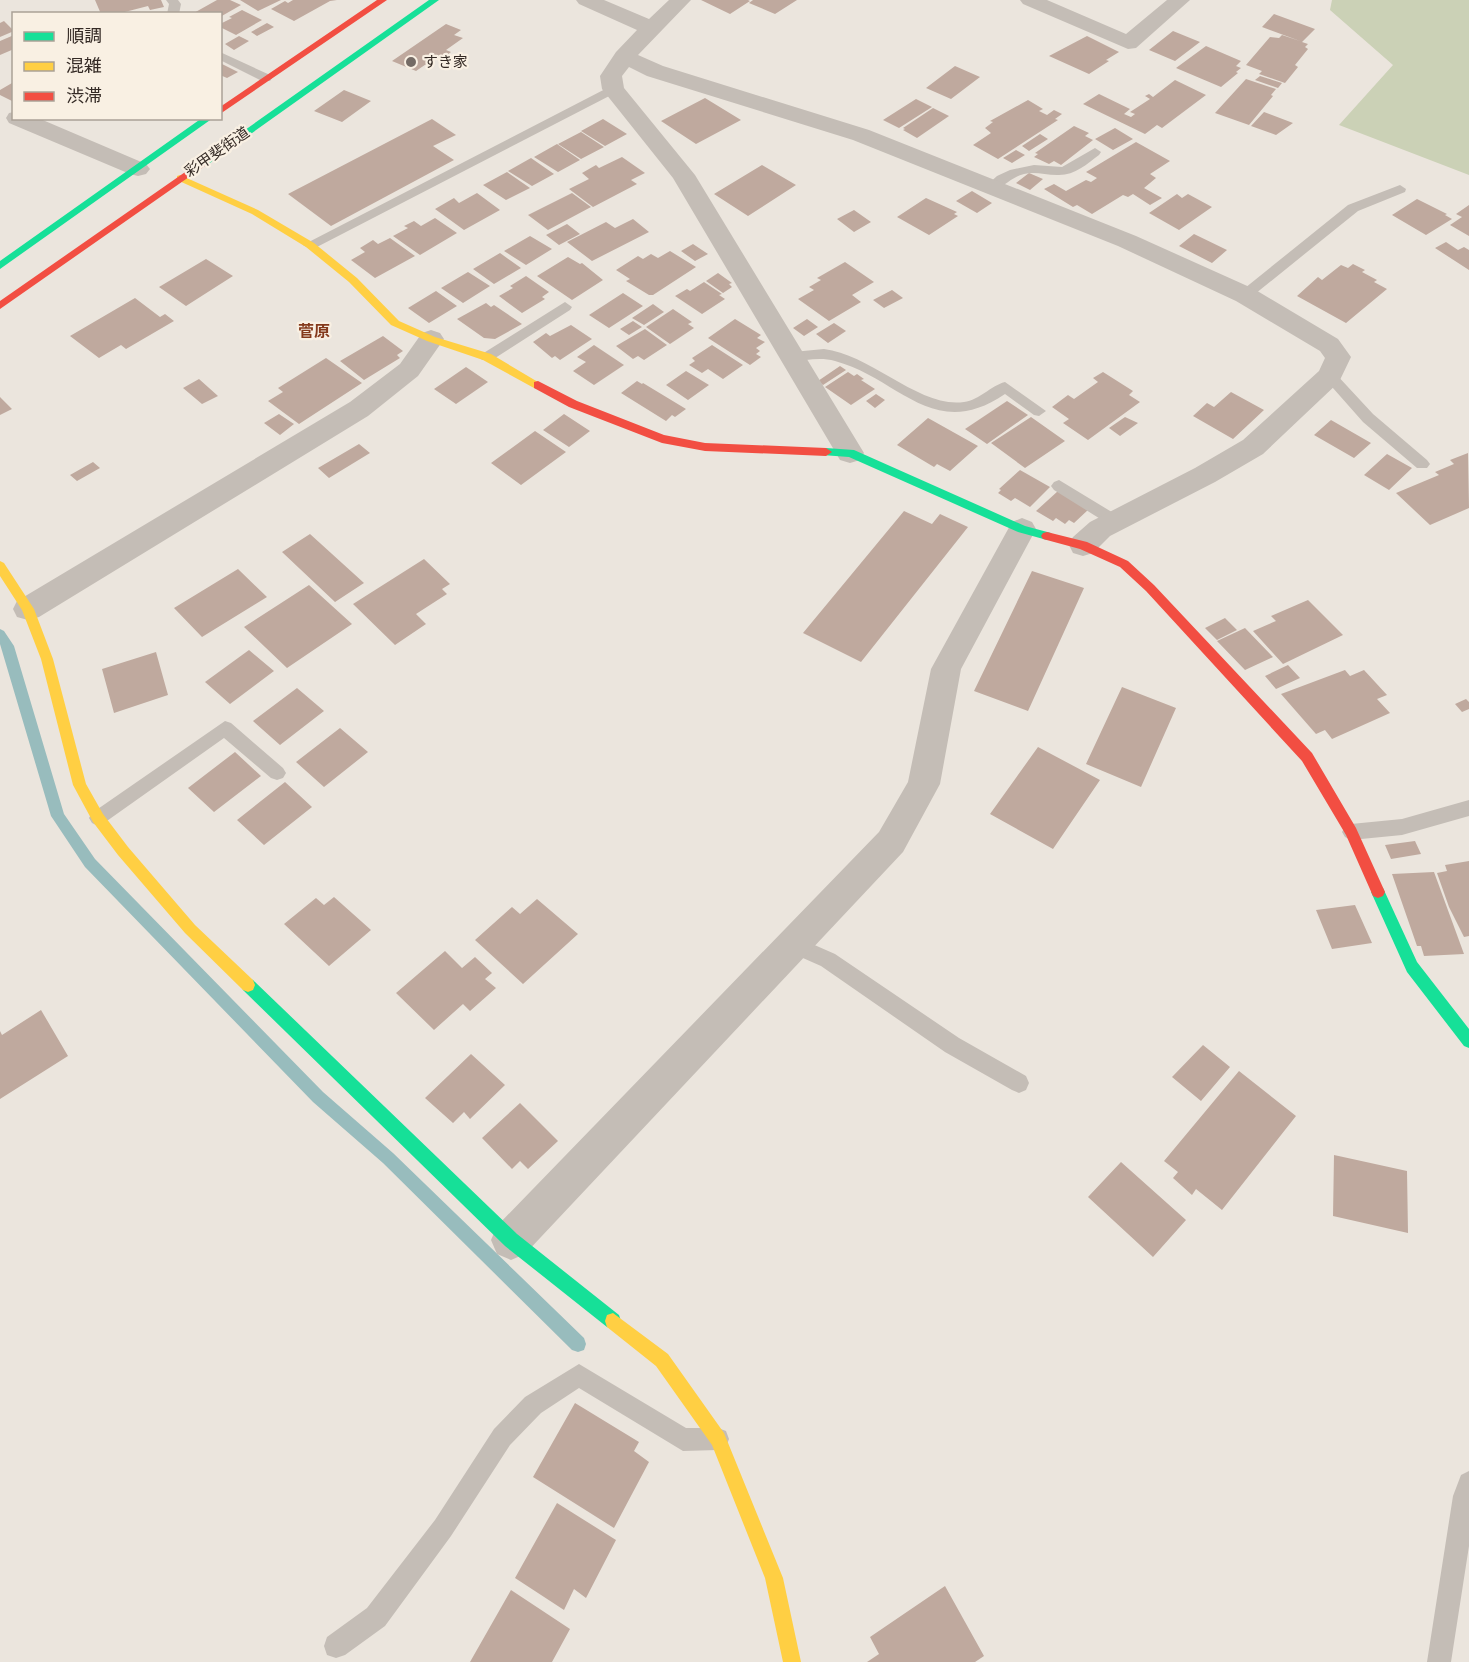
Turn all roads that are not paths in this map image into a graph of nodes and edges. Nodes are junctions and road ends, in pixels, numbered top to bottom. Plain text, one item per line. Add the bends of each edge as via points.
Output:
1 (383, 0) edge
2 (435, 0) edge
3 (586, 0) edge
4 (681, 0) edge
5 (1030, 0) edge
6 (1180, 0) edge
7 (651, 28) junction
8 (222, 56) edge
9 (624, 57) junction
10 (266, 78) junction
11 (613, 89) junction
12 (222, 110) edge
13 (20, 120) edge
14 (206, 120) edge
15 (1095, 152) dead end
16 (138, 169) junction
17 (180, 178) junction
18 (990, 188) junction
19 (1400, 189) dead end
20 (310, 245) junction
21 (0, 266) edge
22 (1245, 295) junction
23 (0, 306) edge
24 (565, 307) dead end
25 (431, 339) junction
26 (487, 357) junction
27 (793, 357) junction
28 (1330, 376) junction
29 (1039, 411) dead end
30 (850, 453) junction
31 (1422, 464) dead end
32 (1059, 486) dead end
33 (1115, 521) junction
34 (1022, 529) junction
35 (1083, 545) junction
36 (0, 566) edge
37 (28, 609) junction
38 (277, 773) dead end
39 (1469, 808) edge
40 (98, 818) junction
41 (1352, 832) junction
42 (794, 945) junction
43 (1469, 1041) edge
44 (1019, 1083) dead end
45 (511, 1240) junction
46 (718, 1439) junction
47 (1469, 1483) edge
48 (336, 1646) dead end
49 (792, 1662) edge
50 (1439, 1662) edge

1 - 10 main road, 彩甲斐街道
2 - 17 main road, 彩甲斐街道
3 - 7 street
4 - 7 street
5 - 6 street via 1128,43
7 - 9 street
8 - 10 lane
9 - 11 street via 611,76
9 - 18 street via 861,135
10 - 12 main road, 彩甲斐街道
11 - 20 lane
11 - 27 street via 683,175
13 - 16 street
14 - 16 main road, 彩甲斐街道
15 - 18 lane via 1071,168 1015,172
16 - 21 main road, 彩甲斐街道
17 - 20 main road via 255,212
17 - 23 main road, 彩甲斐街道
18 - 22 street via 1127,241
19 - 22 lane via 1353,208
20 - 25 main road via 353,280 395,323
22 - 28 street via 1329,345 1338,357
24 - 26 lane
25 - 26 main road
25 - 37 street via 409,370 359,409
26 - 30 main road via 573,404 662,439 705,447
27 - 29 lane via 819,353 843,358 920,398 951,406 976,405 1005,387
27 - 30 street
28 - 31 lane via 1368,418
28 - 33 street via 1253,447
30 - 34 main road
32 - 33 lane
33 - 35 street
34 - 35 main road
34 - 42 street via 946,669 924,784 891,842
35 - 41 main road via 1124,564 1150,588 1307,757
36 - 37 main road
37 - 40 main road via 47,659 80,785
38 - 40 lane via 225,728
39 - 41 lane via 1402,827
40 - 45 main road via 190,929
41 - 43 main road via 1412,967
42 - 44 lane via 828,960 952,1045
42 - 45 street
45 - 46 main road via 662,1360
46 - 48 lane via 682,1440 579,1376 533,1406 502,1437 443,1528 375,1617
46 - 49 main road via 774,1578
47 - 50 lane

